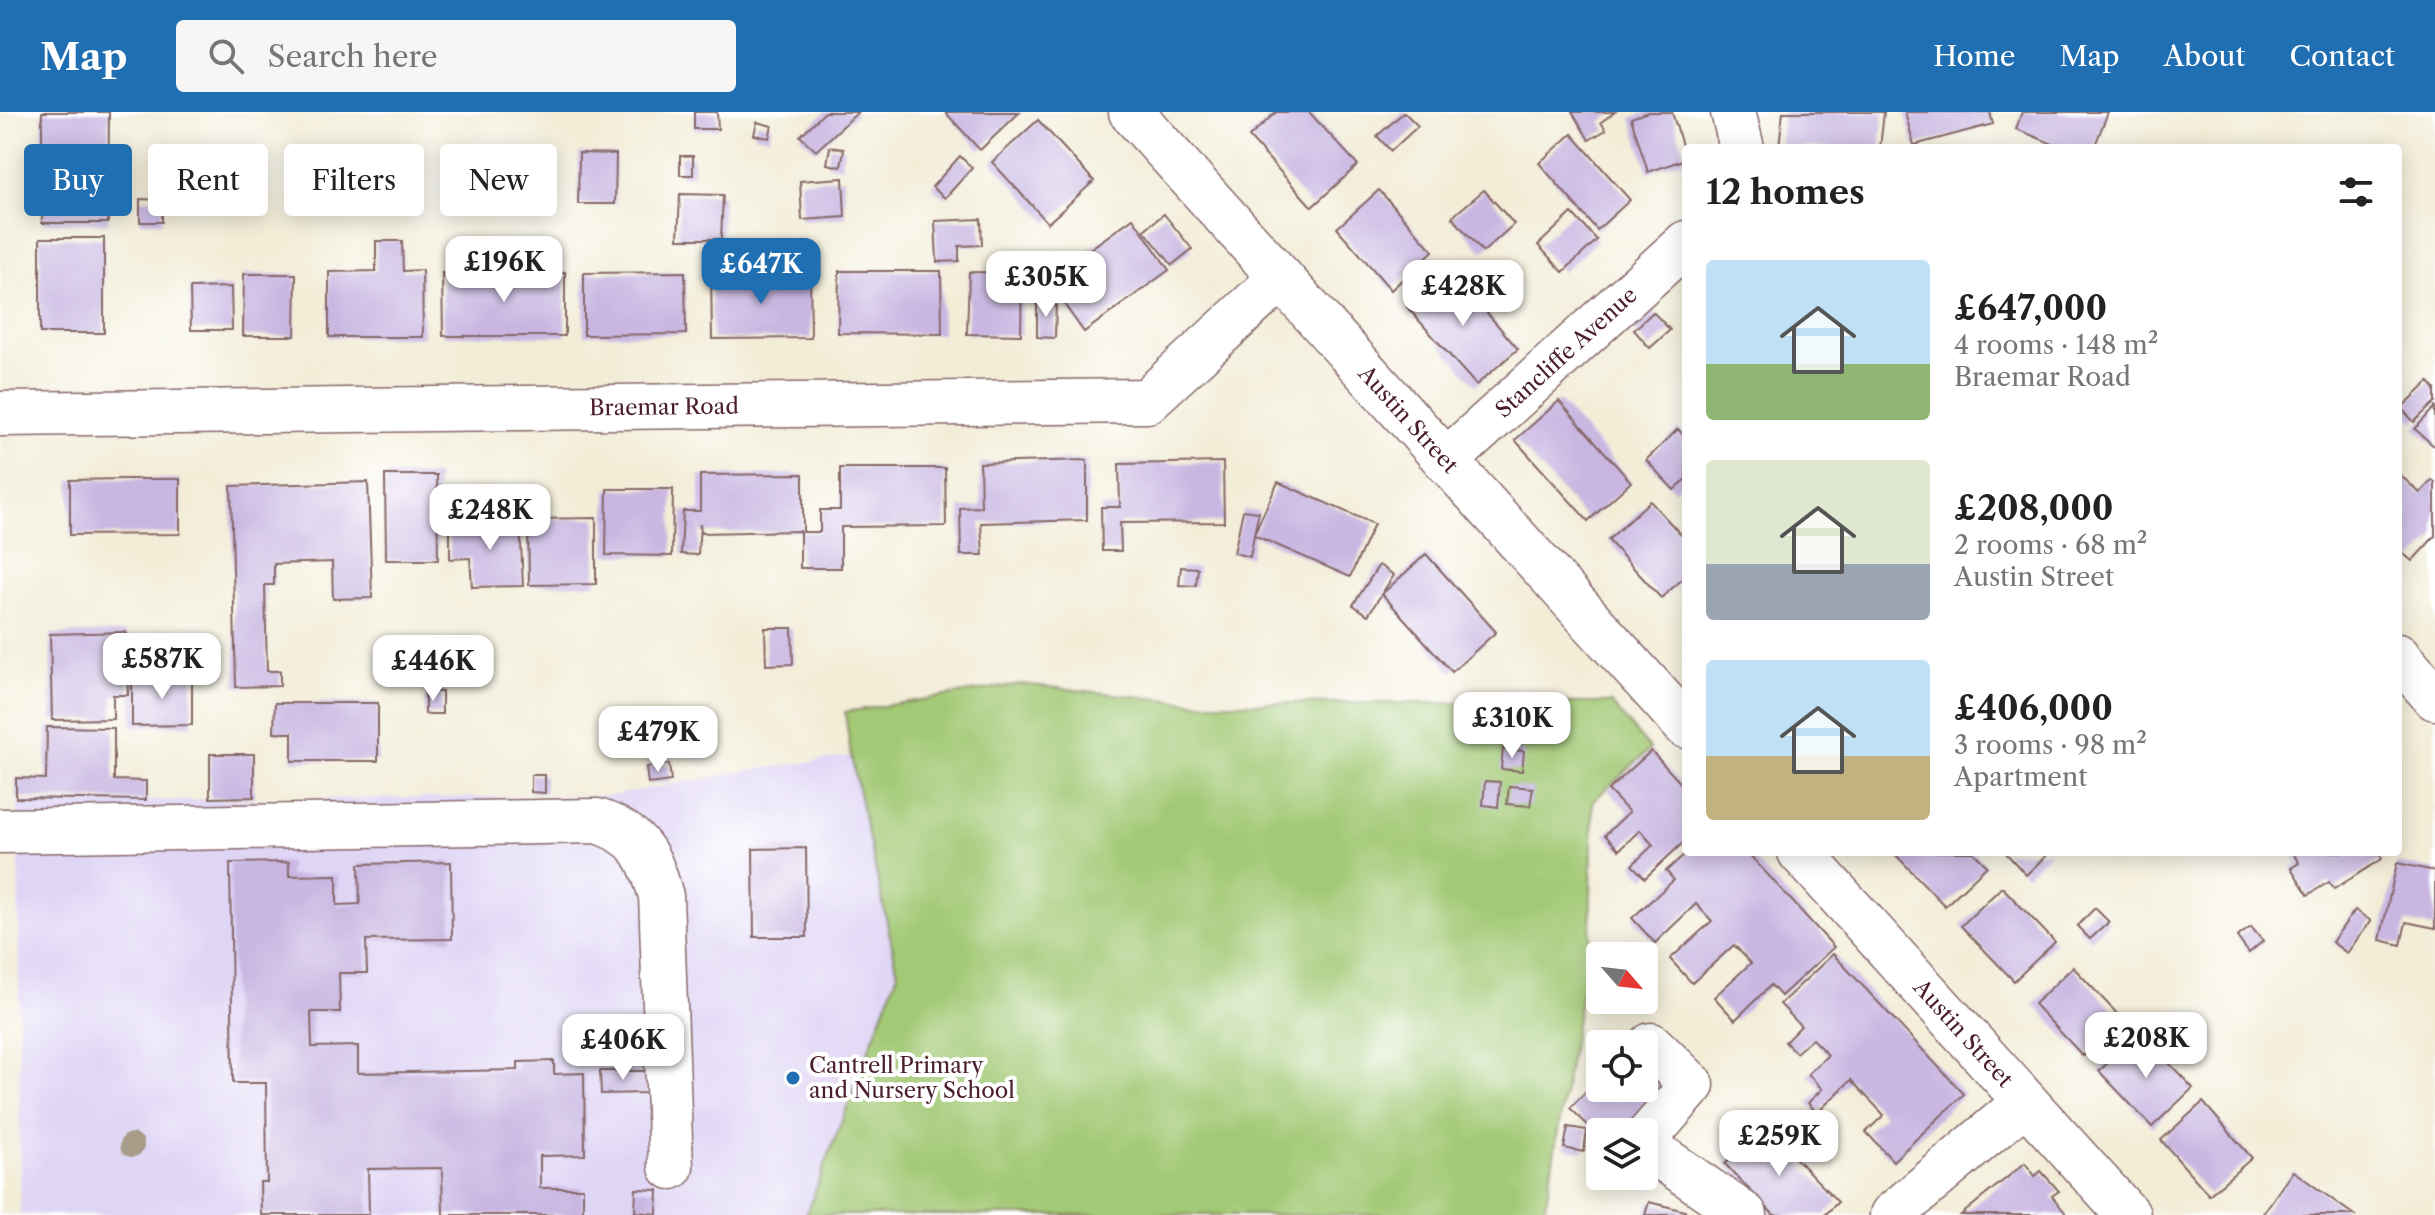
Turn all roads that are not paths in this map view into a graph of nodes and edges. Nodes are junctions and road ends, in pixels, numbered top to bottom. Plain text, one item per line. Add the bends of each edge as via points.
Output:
1 (1131, 112) edge
2 (1733, 112) edge
3 (1741, 144) edge
4 (1682, 247) edge
5 (1281, 278) junction
6 (0, 414) edge
7 (1446, 461) junction
8 (2402, 661) edge
9 (2435, 698) edge
10 (1682, 722) edge
11 (0, 831) edge
12 (1804, 856) edge
13 (1658, 1052) edge
14 (2025, 1102) junction
15 (1658, 1125) edge
16 (1658, 1152) edge
17 (671, 1167) dead end
18 (1745, 1215) edge
19 (1892, 1215) edge
20 (2128, 1215) edge

1 - 5 street, Austin Street
2 - 3 street
4 - 7 street, Stancliffe Avenue
5 - 6 street, Braemar Road via 1147,401
5 - 7 street, Austin Street
7 - 10 street, Austin Street
8 - 9 street
11 - 17 street via 597,821 620,829 644,850 661,896
12 - 14 street, Austin Street
13 - 15 street via 1692,1085
14 - 19 street
14 - 20 street, Austin Street
16 - 18 street

